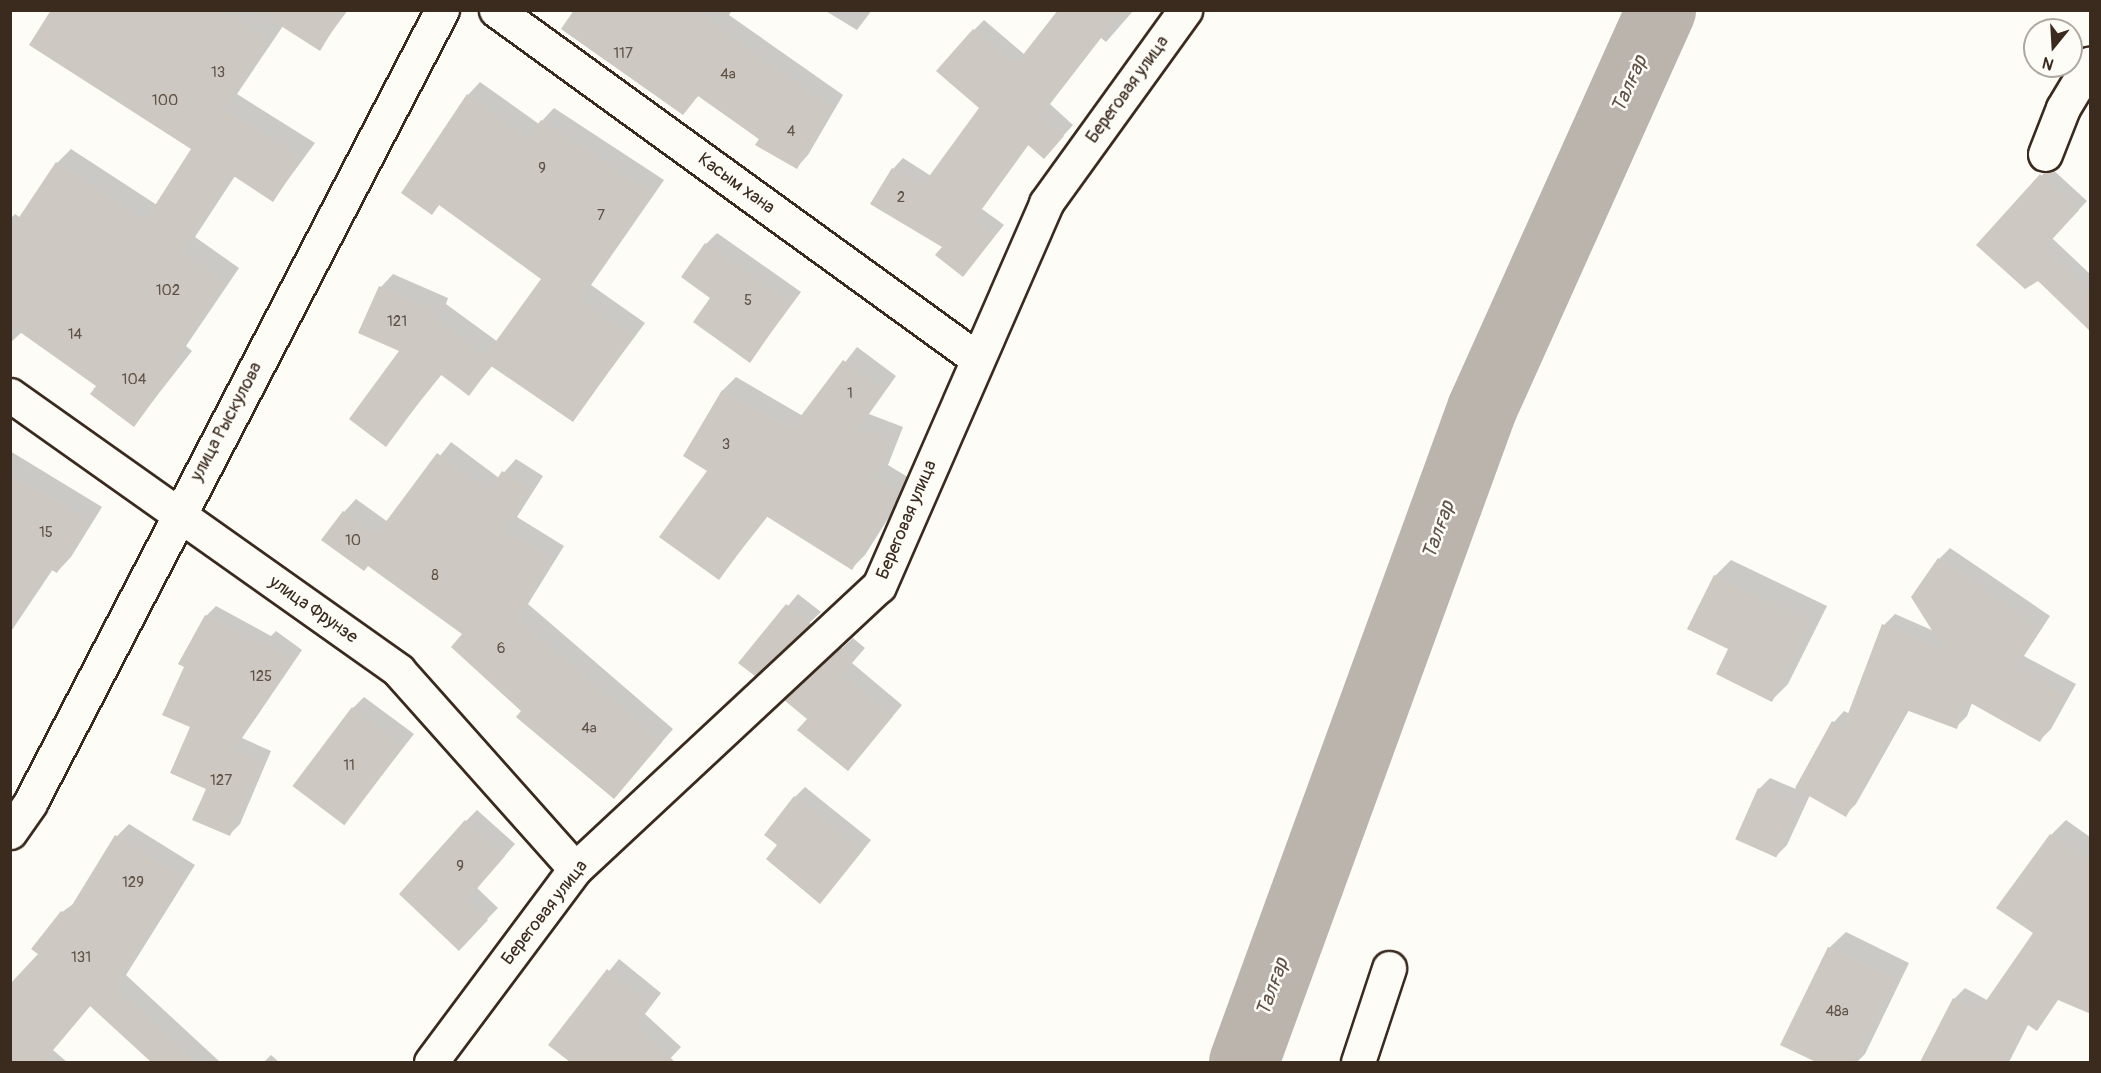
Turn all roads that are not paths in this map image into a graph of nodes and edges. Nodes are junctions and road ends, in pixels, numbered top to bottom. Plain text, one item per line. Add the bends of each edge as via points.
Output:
1 (442, 10) edge
2 (496, 10) edge
3 (1185, 10) edge
4 (2091, 63) edge
5 (2045, 154) dead end
6 (976, 358) junction
7 (10, 395) edge
8 (178, 515) junction
9 (10, 832) edge
10 (575, 868) junction
11 (1389, 968) dead end
12 (431, 1062) edge
13 (1358, 1062) edge

1 - 8 street, улица Рыскулова
2 - 6 street, Касым хана
3 - 6 street, Береговая улица via 1046,203
4 - 5 street via 2063,108
6 - 10 street, Береговая улица via 879,586
7 - 8 street, улица Фрунзе
8 - 9 street, улица Рыскулова via 30,803
8 - 10 street, улица Фрунзе via 398,670
10 - 12 street, Береговая улица
11 - 13 street

